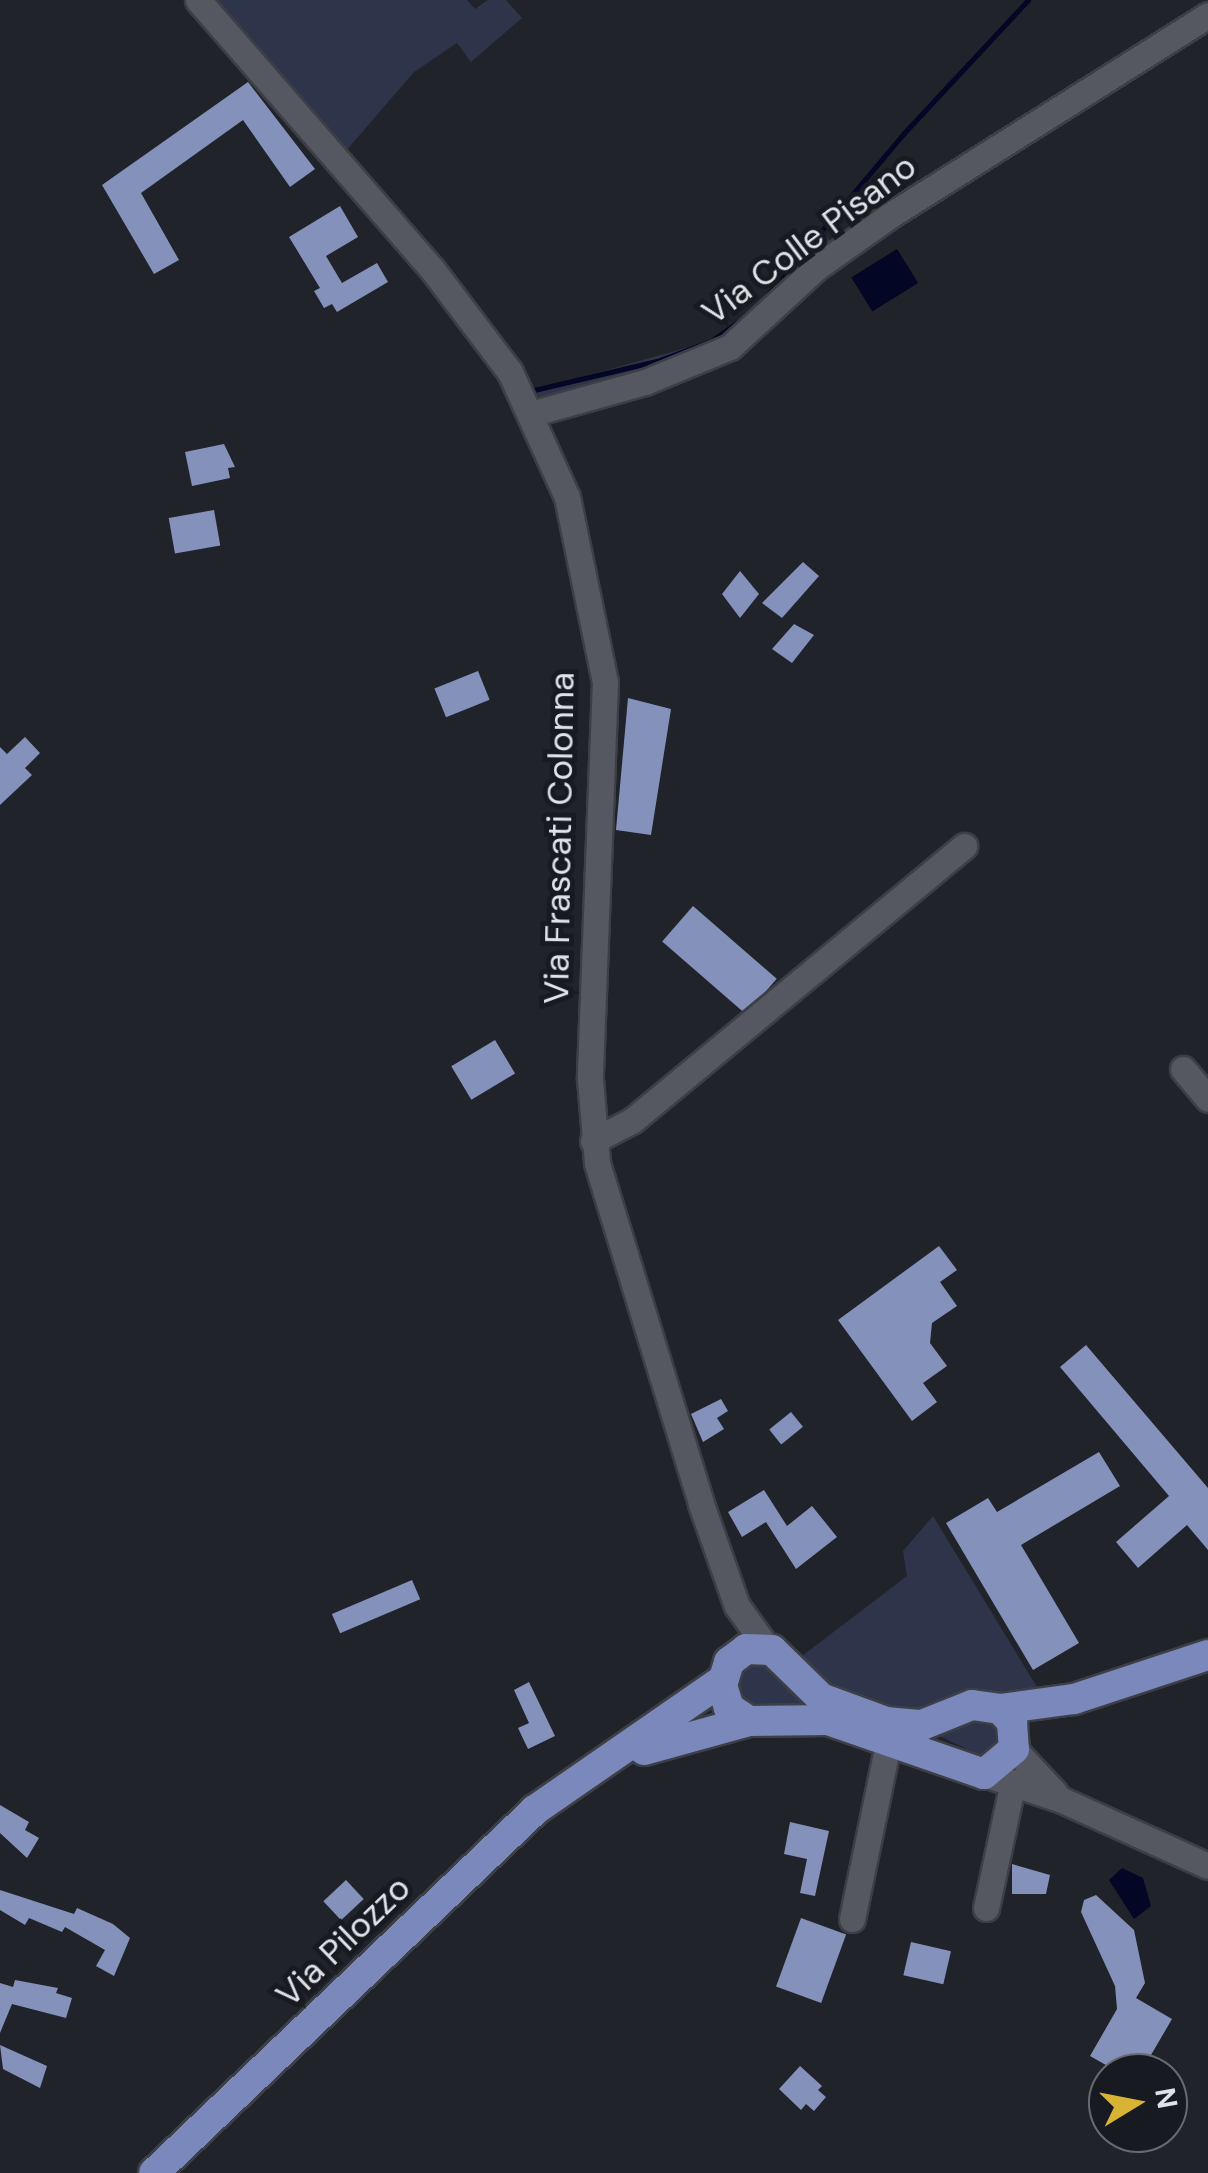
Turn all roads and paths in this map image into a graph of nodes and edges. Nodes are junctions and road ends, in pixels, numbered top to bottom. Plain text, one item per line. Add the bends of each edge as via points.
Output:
1 (198, 0) edge
2 (1208, 15) edge
3 (534, 413) junction
4 (964, 846) dead end
5 (1183, 1069) dead end
6 (1208, 1099) edge
7 (594, 1142) junction
8 (737, 1606) junction
9 (768, 1649) junction
10 (1208, 1656) edge
11 (726, 1671) junction
12 (1074, 1698) junction
13 (1000, 1708) junction
14 (750, 1721) junction
15 (889, 1739) junction
16 (1015, 1745) junction
17 (589, 1768) junction
18 (998, 1778) junction
19 (1062, 1800) junction
20 (1208, 1866) edge
21 (986, 1908) dead end
22 (852, 1919) dead end
23 (154, 2173) edge

1 - 3 street, Via Frascati Colonna via 432,270
2 - 3 street, Via Colle Pisano via 889,216 817,268 730,347 645,382
3 - 7 street, Via Frascati Colonna via 586,565 604,682
4 - 7 street via 633,1120
5 - 6 street
7 - 8 street, Via Frascati Colonna via 611,1221
8 - 9 street, Via Frascati Colonna
8 - 11 street, Via Frascati Colonna
9 - 11 main road via 746,1649
9 - 13 main road, Via Frascati Colonna via 822,1698 886,1722 922,1725 972,1705
10 - 12 main road
11 - 14 main road via 729,1708
11 - 17 main road, Via Pilozzo
12 - 13 main road, Via Frascati Colonna
12 - 16 main road
13 - 16 main road
14 - 15 main road via 814,1717
14 - 17 main road, Via Pilozzo
15 - 18 main road
15 - 22 street
16 - 18 main road
16 - 19 street
17 - 23 main road, Via Pilozzo via 522,1822
18 - 19 street
18 - 21 street
19 - 20 street

